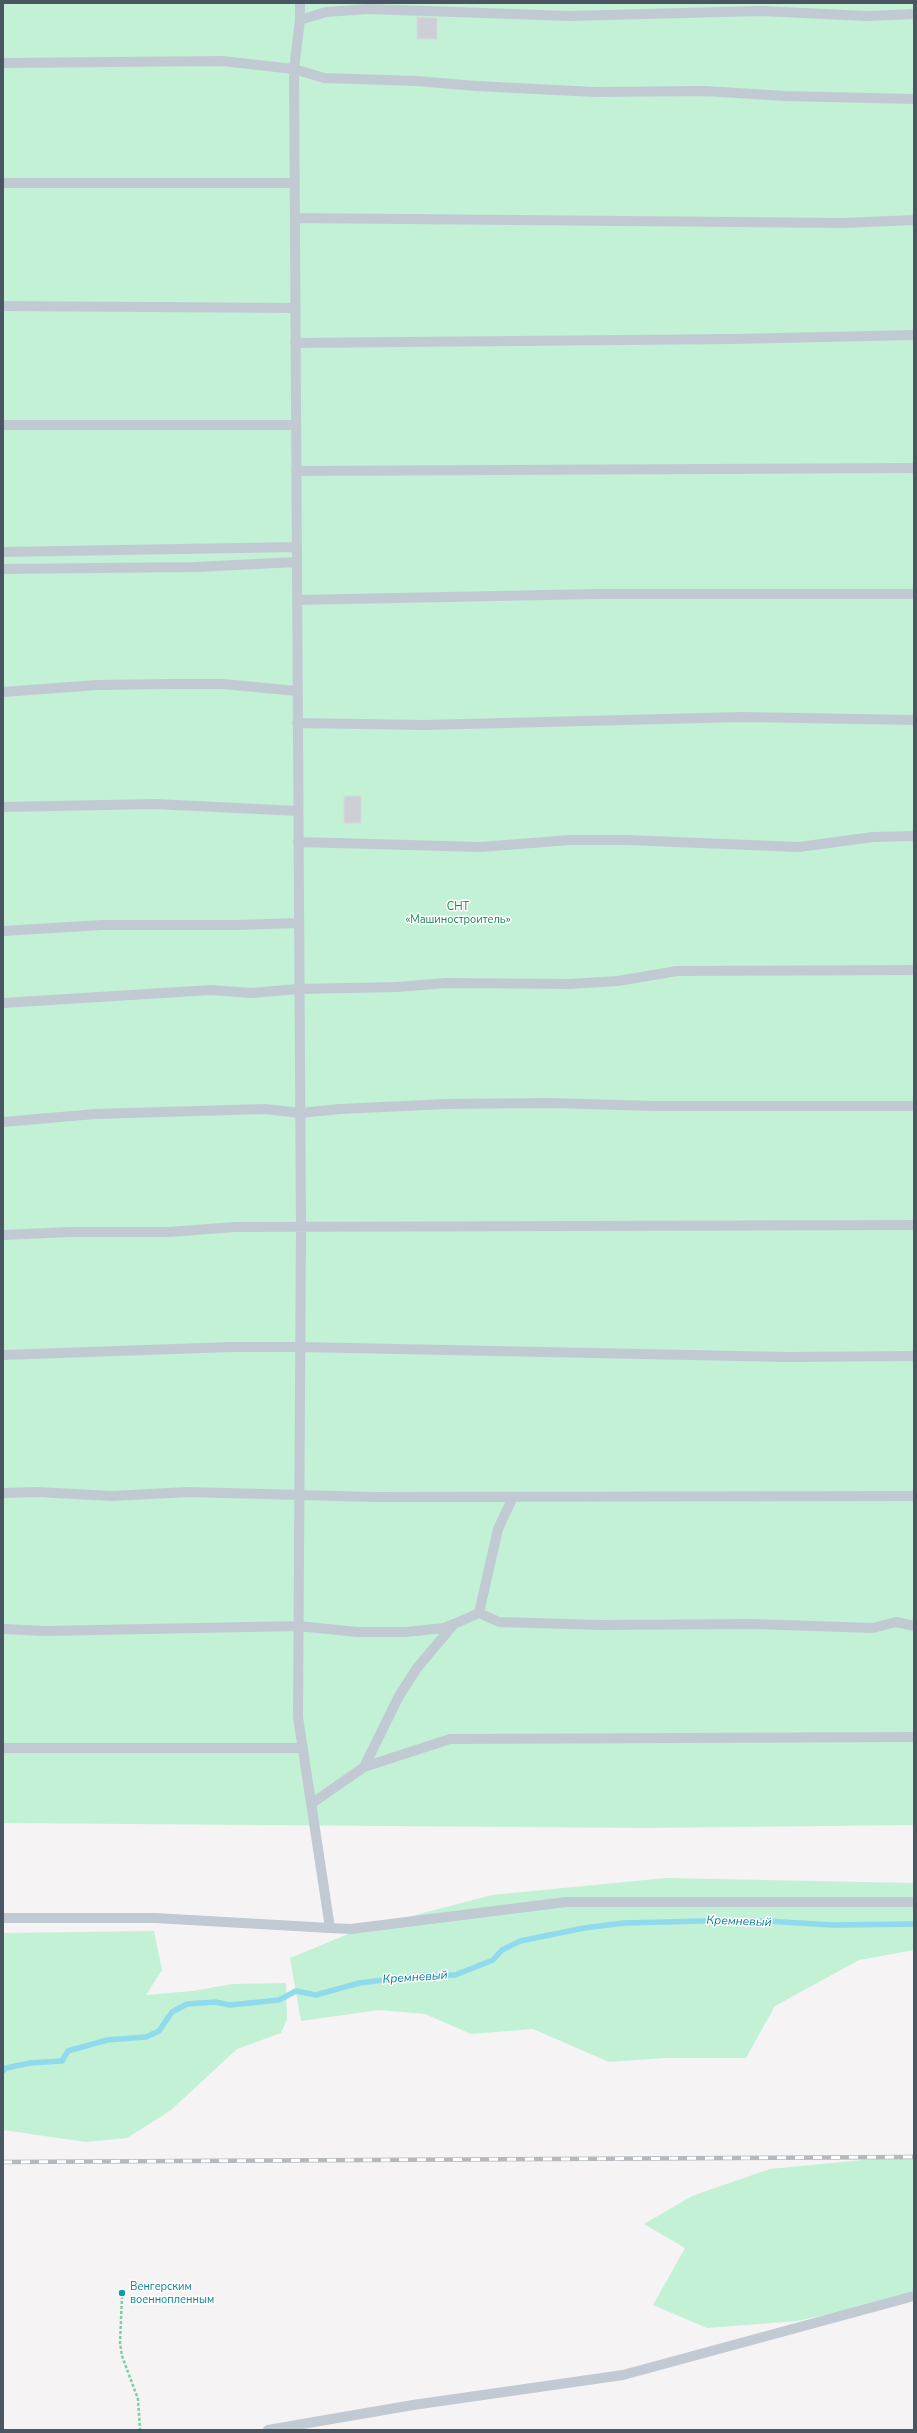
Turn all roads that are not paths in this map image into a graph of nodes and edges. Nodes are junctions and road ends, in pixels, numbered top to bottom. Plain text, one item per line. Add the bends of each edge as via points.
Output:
1 (300, 3) edge
2 (914, 14) edge
3 (300, 20) junction
4 (3, 63) edge
5 (294, 69) junction
6 (914, 99) edge
7 (3, 183) edge
8 (295, 183) junction
9 (295, 218) junction
10 (914, 220) edge
11 (3, 306) edge
12 (295, 308) junction
13 (914, 335) edge
14 (296, 343) junction
15 (3, 425) edge
16 (296, 425) junction
17 (914, 468) edge
18 (296, 471) junction
19 (296, 547) junction
20 (3, 552) edge
21 (296, 562) junction
22 (3, 569) edge
23 (914, 594) edge
24 (297, 600) junction
25 (297, 691) junction
26 (3, 692) edge
27 (914, 720) edge
28 (297, 724) junction
29 (3, 807) edge
30 (298, 811) junction
31 (914, 836) edge
32 (298, 842) junction
33 (298, 923) junction
34 (3, 931) edge
35 (914, 970) edge
36 (298, 989) junction
37 (3, 1003) edge
38 (914, 1106) edge
39 (300, 1113) junction
40 (3, 1122) edge
41 (914, 1225) edge
42 (301, 1229) junction
43 (3, 1235) edge
44 (300, 1347) junction
45 (3, 1355) edge
46 (914, 1356) edge
47 (3, 1493) edge
48 (299, 1496) junction
49 (914, 1496) edge
50 (513, 1497) junction
51 (479, 1614) junction
52 (454, 1624) junction
53 (298, 1626) junction
54 (914, 1626) edge
55 (3, 1629) edge
56 (914, 1737) edge
57 (3, 1748) edge
58 (303, 1748) junction
59 (364, 1767) junction
60 (311, 1804) junction
61 (914, 1902) edge
62 (3, 1918) edge
63 (330, 1928) junction
64 (914, 2296) edge
65 (268, 2430) edge

1 - 3 lane
2 - 3 lane via 867,16 761,11 568,16 368,9 326,12
3 - 5 lane
4 - 5 lane via 215,61
5 - 6 lane via 324,78 551,90 705,91
5 - 8 lane
7 - 8 lane
8 - 9 lane
9 - 10 lane via 843,223
9 - 12 lane
11 - 12 lane
12 - 14 lane
13 - 14 lane via 709,340
14 - 16 lane
15 - 16 lane
16 - 18 lane
17 - 18 lane
18 - 19 lane
19 - 20 lane
19 - 21 lane
21 - 22 lane via 203,567
21 - 24 lane
23 - 24 lane via 596,594
24 - 25 lane
25 - 26 lane via 223,684 169,684 97,685
25 - 28 lane
27 - 28 lane via 742,717 425,725
28 - 30 lane
29 - 30 lane via 155,804
30 - 32 lane
31 - 32 lane via 873,837 799,847 627,840 570,840 481,847
32 - 33 lane
33 - 34 lane via 238,926 102,926
33 - 36 lane
35 - 36 lane via 677,971 618,981 569,984 446,983 397,987
36 - 37 lane via 251,993 211,990
36 - 39 lane
38 - 39 lane via 654,1106 550,1103 362,1108
39 - 40 lane via 265,1108 95,1114
39 - 42 lane
41 - 42 lane
42 - 43 lane via 235,1227 169,1232
42 - 44 lane
44 - 45 lane
44 - 46 lane via 787,1358
44 - 48 lane
47 - 48 lane via 112,1496 188,1492
48 - 50 lane
48 - 53 lane
49 - 50 lane
50 - 51 lane via 498,1529
51 - 52 lane
51 - 54 lane via 499,1622 601,1625 753,1624 873,1628 896,1622
52 - 53 lane via 444,1628 406,1632 357,1632
52 - 59 lane via 417,1668 399,1696
53 - 55 lane via 46,1631
53 - 58 lane via 298,1717
56 - 59 lane via 450,1739
57 - 58 lane
58 - 60 lane
59 - 60 lane
60 - 63 lane
61 - 63 lane via 566,1902 351,1929
62 - 63 lane via 155,1918
64 - 65 lane via 623,2375 413,2405

